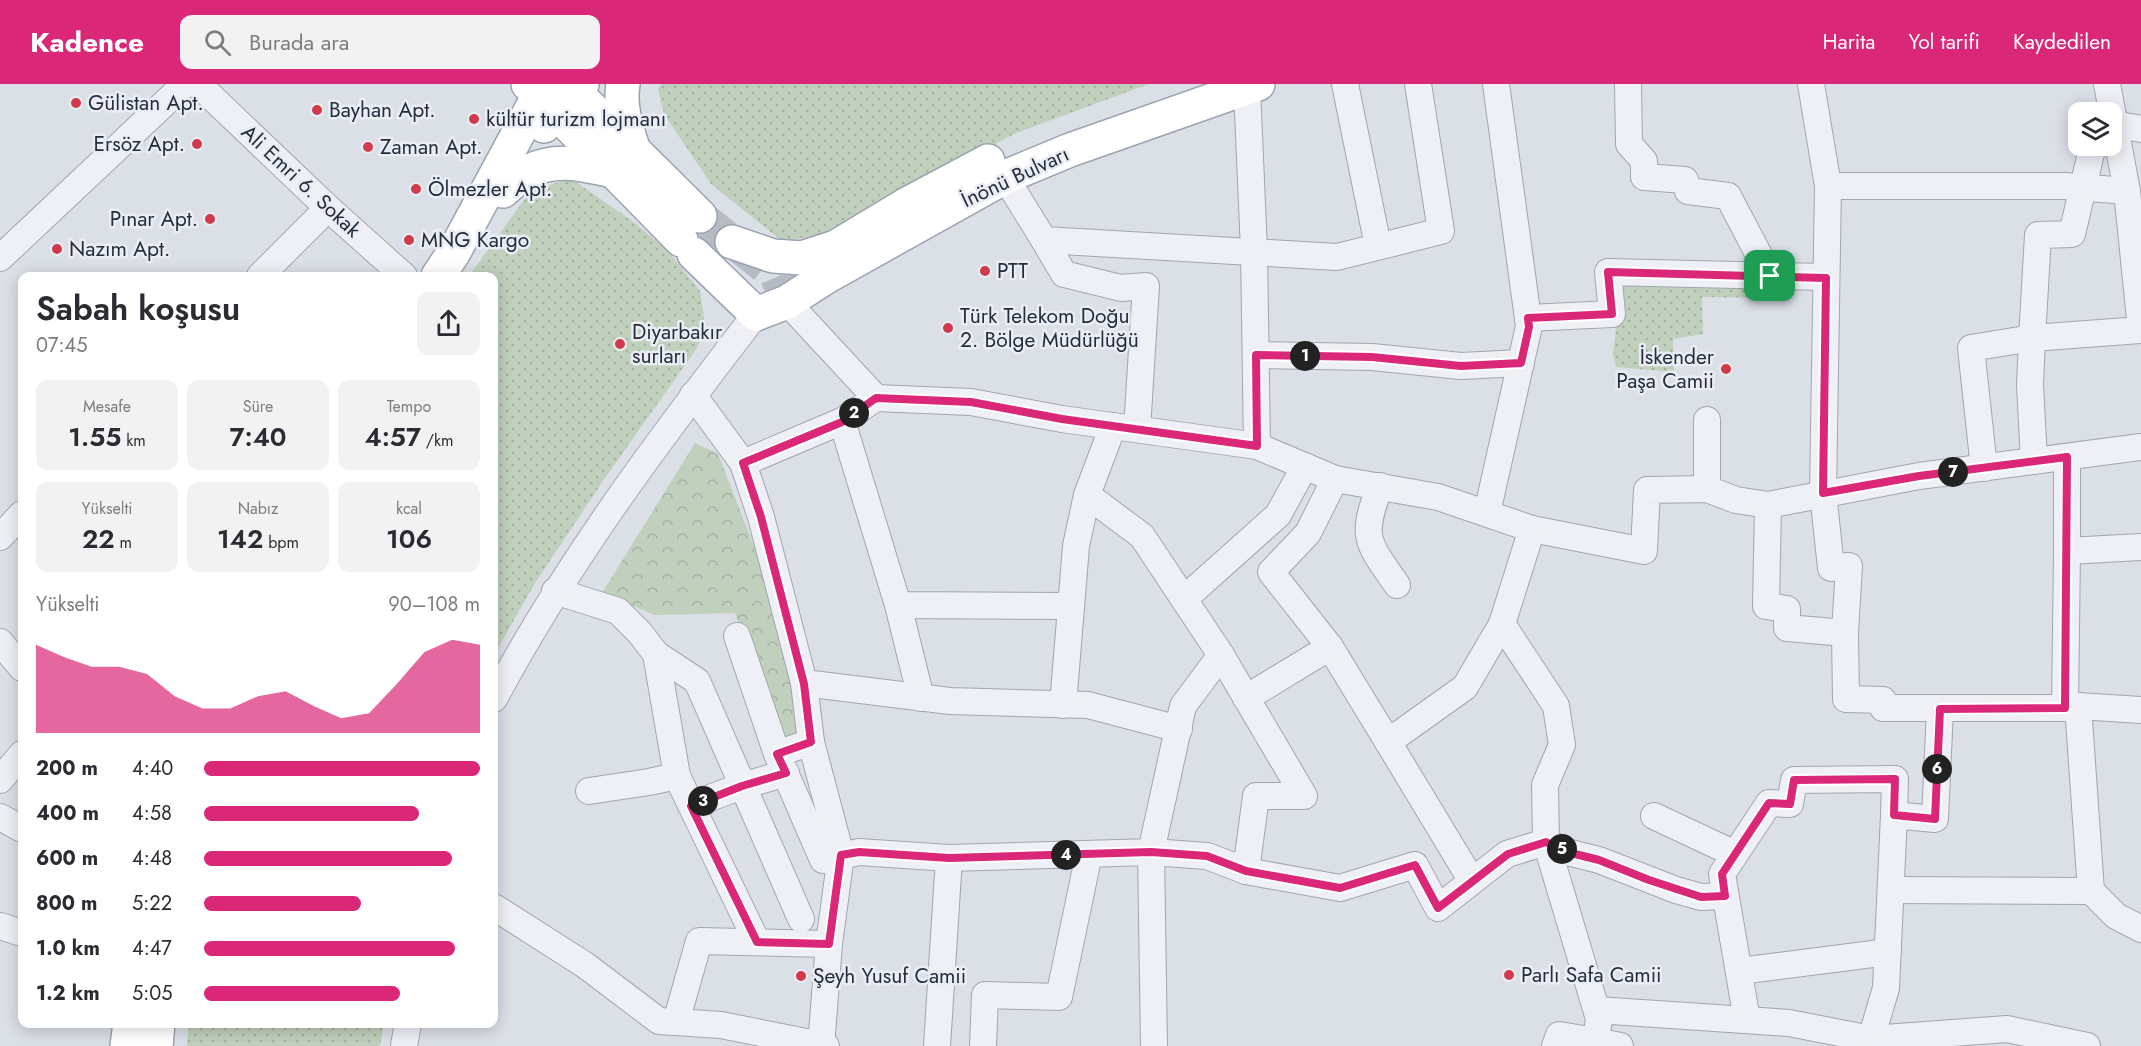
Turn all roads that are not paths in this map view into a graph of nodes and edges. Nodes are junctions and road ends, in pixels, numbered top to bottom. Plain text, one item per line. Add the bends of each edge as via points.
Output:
1 (185, 84) edge
2 (198, 84) edge
3 (623, 84) edge
4 (1189, 84) edge
5 (1345, 84) edge
6 (1418, 84) edge
7 (1496, 84) edge
8 (1628, 84) edge
9 (1811, 84) edge
10 (2107, 84) edge
11 (1253, 86) edge
12 (556, 90) edge
13 (2110, 102) edge
14 (2122, 126) edge
15 (2141, 129) edge
16 (2091, 156) edge
17 (2120, 156) edge
18 (624, 162) junction
19 (1005, 177) junction
20 (1828, 186) junction
21 (2084, 188) junction
22 (503, 191) junction
23 (2127, 191) junction
24 (328, 208) junction
25 (1044, 240) junction
26 (732, 242) dead end
27 (1378, 246) junction
28 (1254, 251) junction
29 (0, 258) edge
30 (446, 264) edge
31 (264, 272) edge
32 (400, 272) edge
33 (1770, 276) junction
34 (1826, 278) junction
35 (787, 302) junction
36 (756, 314) junction
37 (1528, 318) junction
38 (2141, 330) edge
39 (2032, 338) junction
40 (1256, 355) junction
41 (1521, 363) junction
42 (693, 394) junction
43 (876, 398) junction
44 (1707, 420) dead end
45 (842, 422) junction
46 (1125, 428) junction
47 (1257, 446) junction
48 (2141, 447) edge
49 (2067, 457) junction
50 (2034, 461) junction
51 (743, 463) junction
52 (1305, 466) junction
53 (1984, 468) junction
54 (1335, 479) junction
55 (1380, 486) junction
56 (1707, 489) junction
57 (1823, 493) junction
58 (1087, 495) junction
59 (1768, 505) junction
60 (1487, 513) junction
61 (18, 518) edge
62 (1532, 529) junction
63 (0, 537) edge
64 (2141, 547) edge
65 (2067, 551) junction
66 (1397, 585) dead end
67 (555, 591) junction
68 (1184, 599) junction
69 (898, 605) junction
70 (1071, 606) junction
71 (1502, 624) junction
72 (1845, 633) junction
73 (737, 636) dead end
74 (0, 642) edge
75 (1329, 647) junction
76 (656, 654) junction
77 (1221, 655) junction
78 (18, 663) edge
79 (804, 684) junction
80 (498, 692) edge
81 (921, 698) junction
82 (1246, 698) junction
83 (1063, 705) junction
84 (2072, 707) junction
85 (1940, 709) junction
86 (2141, 710) edge
87 (1179, 729) junction
88 (811, 742) junction
89 (1388, 742) junction
90 (18, 759) edge
91 (782, 764) junction
92 (677, 776) junction
93 (0, 780) edge
94 (742, 786) junction
95 (589, 791) dead end
96 (691, 806) junction
97 (1894, 815) junction
98 (1654, 816) dead end
99 (0, 817) edge
100 (18, 828) edge
101 (1546, 842) junction
102 (1151, 852) junction
103 (1089, 854) junction
104 (1736, 854) junction
105 (841, 855) junction
106 (949, 858) junction
107 (1246, 871) junction
108 (1472, 881) junction
109 (1891, 890) junction
110 (2091, 891) junction
111 (1725, 896) junction
112 (498, 910) edge
113 (801, 919) dead end
114 (0, 926) edge
115 (2141, 929) edge
116 (18, 932) edge
117 (757, 942) junction
118 (829, 944) junction
119 (1888, 952) junction
120 (1739, 971) junction
121 (1597, 1010) junction
122 (1747, 1020) junction
123 (676, 1022) junction
124 (129, 1028) edge
125 (158, 1028) edge
126 (407, 1028) edge
127 (1871, 1039) junction
128 (1608, 1043) edge
129 (127, 1046) edge
130 (156, 1046) edge
131 (404, 1046) edge
132 (821, 1046) edge
133 (826, 1046) edge
134 (937, 1046) edge
135 (982, 1046) edge
136 (1154, 1046) edge
137 (1556, 1046) edge
138 (2087, 1046) edge

1 - 29 street
2 - 24 street, Ali Emri 6. Sokak
3 - 18 main road
4 - 26 main road via 998,156 836,246 811,255 773,256
5 - 27 street
6 - 27 street via 1441,231
7 - 37 street
8 - 33 street via 1629,144 1644,161 1644,177 1685,180 1688,191 1728,196
9 - 20 street
10 - 13 street
11 - 19 main road, İnönü Bulvarı
11 - 28 street
12 - 18 main road
12 - 22 main road
12 - 30 main road
14 - 15 street
16 - 21 street
17 - 23 street
18 - 22 main road via 549,164 528,171
18 - 36 main road
19 - 25 street
19 - 35 main road, İnönü Bulvarı
20 - 21 street
20 - 34 street
21 - 23 street
21 - 39 street via 2072,234 2038,235
22 - 30 main road via 475,236
23 - 38 street
24 - 31 street
24 - 32 street, Ali Emri 6. Sokak
25 - 28 street
25 - 46 street via 1064,274 1121,288 1146,286
27 - 28 street via 1336,257
28 - 40 street
33 - 34 street
33 - 37 street via 1608,272 1612,314
34 - 57 street
35 - 36 main road, İnönü Bulvarı
35 - 43 street
36 - 42 street
37 - 41 street
38 - 39 street
39 - 50 street
39 - 53 street via 1971,348
40 - 41 street via 1372,357 1461,366
40 - 47 street
41 - 60 street
42 - 51 street
42 - 67 street
43 - 45 street
43 - 46 street via 971,402
44 - 56 street
45 - 51 street
45 - 69 street
46 - 47 street
46 - 58 street
47 - 52 street
48 - 49 street
49 - 50 street
49 - 65 street
50 - 53 street
51 - 79 street
52 - 54 street
52 - 68 street via 1278,515
53 - 57 street
54 - 55 street
54 - 75 street via 1308,533 1272,572
55 - 60 street via 1438,497
55 - 66 street via 1367,529 1375,551
56 - 59 street via 1736,500
56 - 62 street via 1647,490 1644,550
57 - 59 street
57 - 72 street via 1831,568 1849,566
58 - 68 street via 1142,536
58 - 70 street via 1076,546
59 - 72 street via 1766,606 1787,609 1787,628
60 - 62 street
61 - 63 street
62 - 71 street
64 - 65 street
65 - 84 street
67 - 76 street via 618,611
67 - 80 street
68 - 77 street
69 - 70 street
69 - 81 street
70 - 83 street
71 - 89 street via 1465,687
71 - 101 street via 1556,706 1562,745 1545,785
72 - 85 street via 1846,699 1882,700 1883,708
73 - 91 street
74 - 78 street
75 - 82 street
75 - 89 street
76 - 92 street
76 - 94 street via 697,681
77 - 82 street
77 - 87 street via 1183,706
79 - 81 street
79 - 88 street
81 - 83 street
82 - 107 street via 1304,796 1256,796
83 - 87 street via 1088,705
84 - 85 street
84 - 86 street
84 - 110 street
85 - 97 street via 1935,819
87 - 102 street
88 - 91 street
88 - 105 street
89 - 108 street
90 - 93 street
91 - 94 street
91 - 105 street via 823,860
92 - 95 street
92 - 96 street
94 - 96 street
94 - 113 street
96 - 117 street
97 - 104 street via 1895,779 1794,780 1790,804 1769,803
97 - 109 street
98 - 104 street
99 - 100 street
101 - 108 street via 1508,854
101 - 111 street via 1701,897
101 - 121 street
102 - 103 street
102 - 107 street via 1207,856
102 - 136 street
103 - 106 street
103 - 135 street via 1059,997 985,995
104 - 111 street via 1722,874
105 - 106 street via 859,852
105 - 118 street
106 - 134 street
107 - 108 street via 1340,888 1415,865 1438,908
109 - 110 street
109 - 119 street
110 - 115 street via 2116,916
111 - 120 street
112 - 123 street via 585,964 659,1021
114 - 116 street
117 - 118 street
117 - 123 street via 699,941
118 - 132 street
119 - 120 street
119 - 127 street via 1886,988
120 - 122 street
121 - 122 street
121 - 128 street
122 - 127 street via 1789,1023
123 - 132 street via 721,1026
124 - 129 main road
125 - 130 main road
126 - 131 street
127 - 138 street via 2007,1029
128 - 137 street via 1559,1035
132 - 133 street

